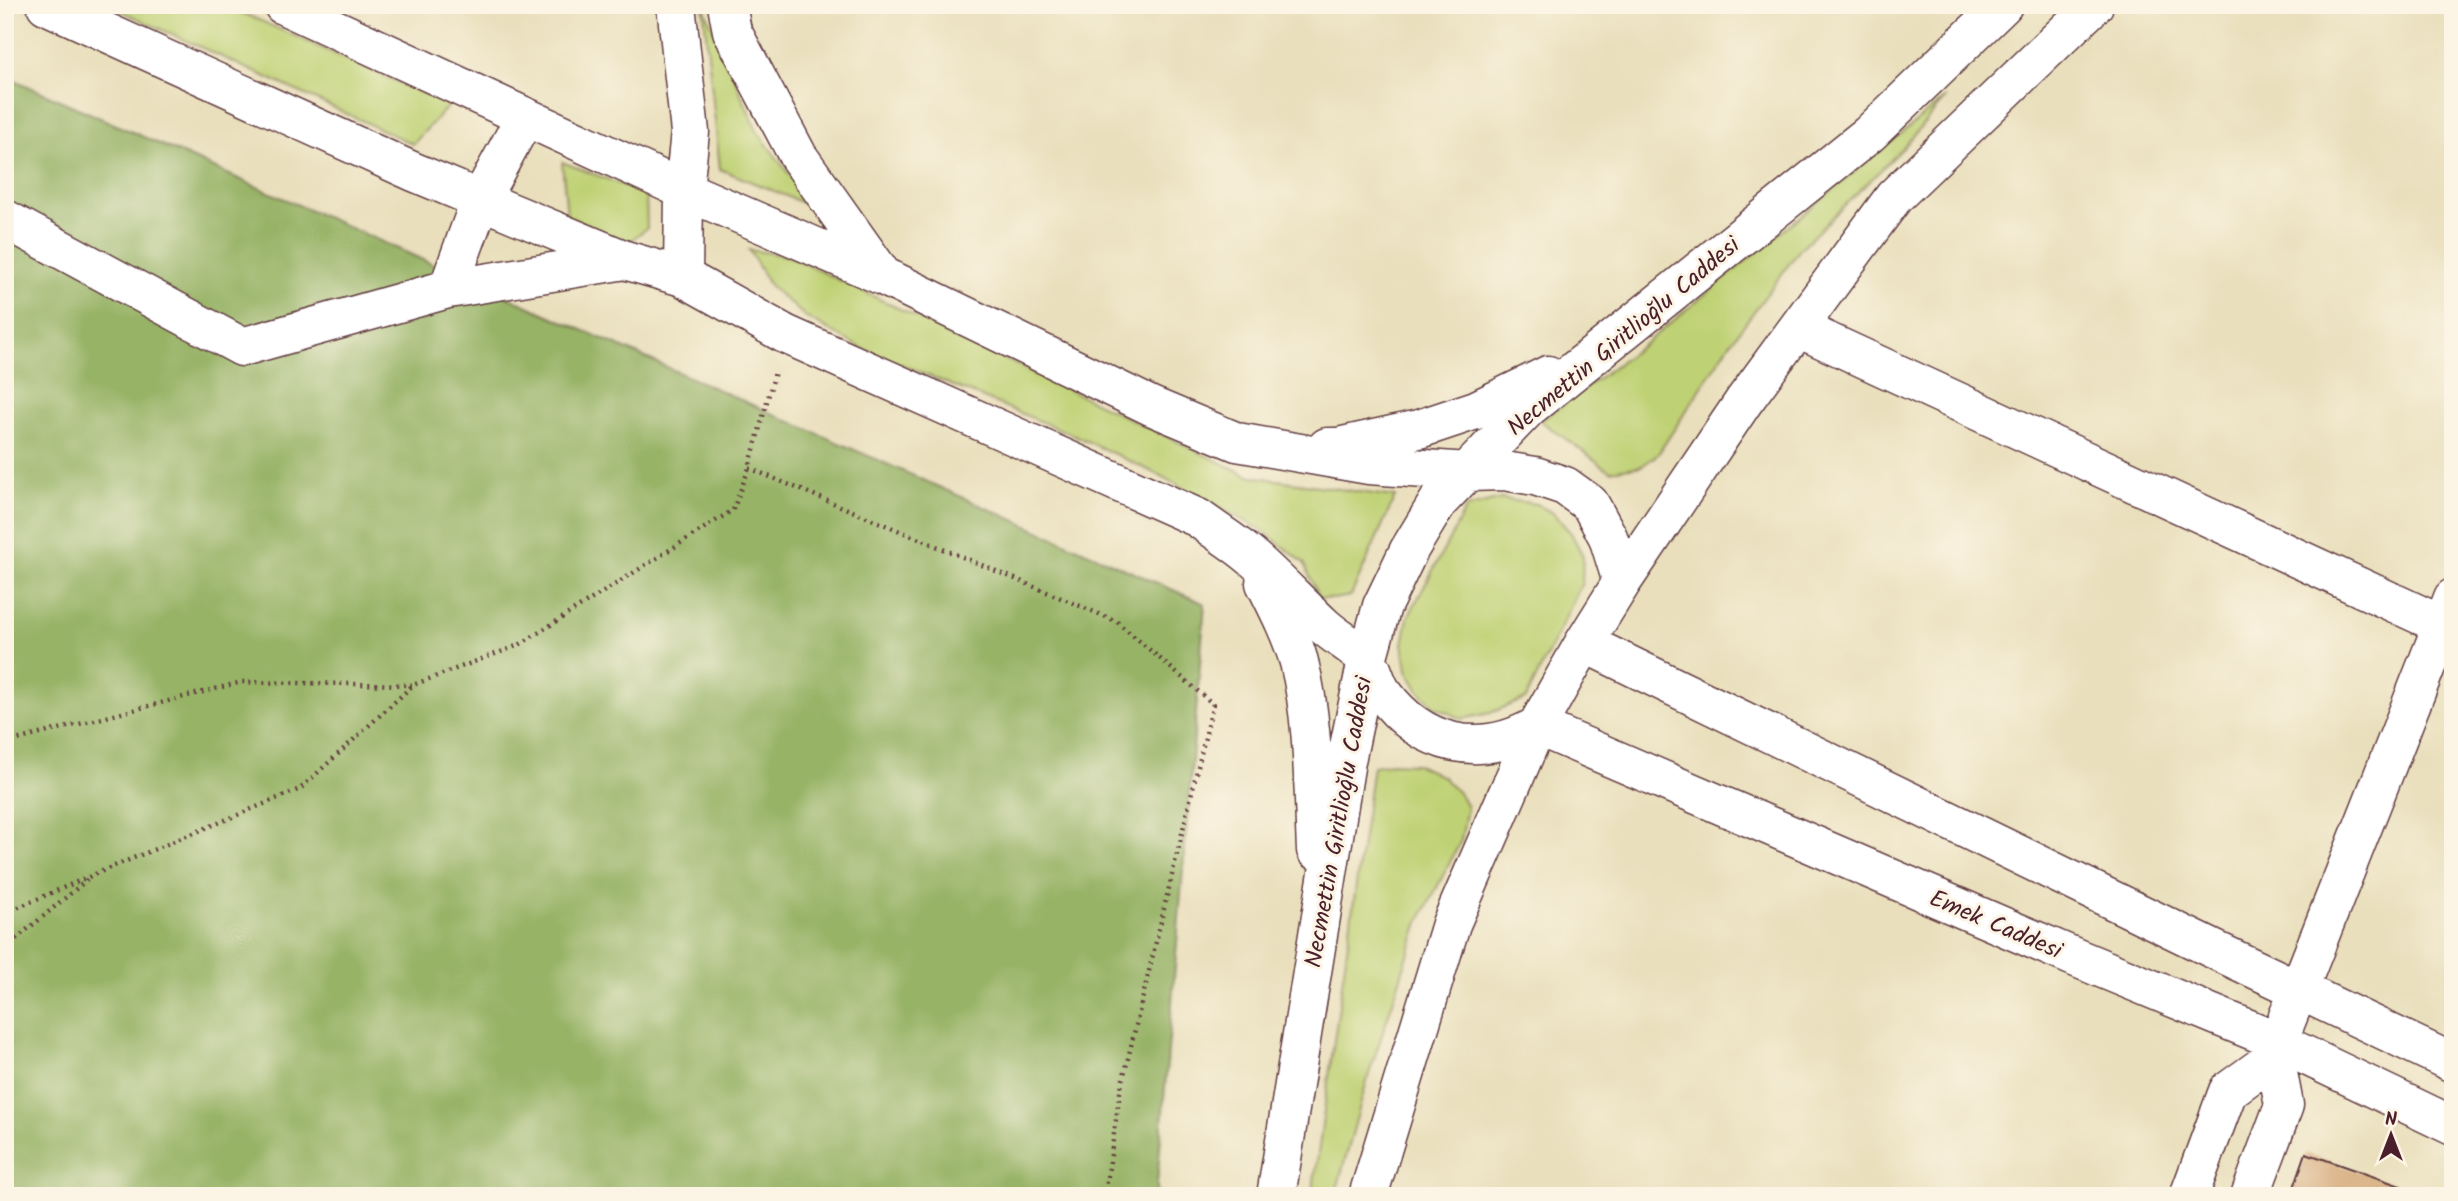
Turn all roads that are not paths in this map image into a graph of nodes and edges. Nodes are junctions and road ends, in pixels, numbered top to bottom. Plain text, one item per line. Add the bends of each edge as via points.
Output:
1 (46, 5) edge
2 (283, 5) edge
3 (676, 5) edge
4 (727, 5) edge
5 (2003, 5) edge
6 (2094, 5) edge
7 (525, 117) junction
8 (684, 190) junction
9 (481, 198) junction
10 (5, 219) edge
11 (625, 260) junction
12 (883, 276) junction
13 (682, 277) junction
14 (448, 289) junction
15 (1798, 328) junction
16 (1614, 340) junction
17 (1237, 442) junction
18 (1468, 472) junction
19 (1254, 559) junction
20 (1622, 582) junction
21 (2447, 612) edge
22 (1584, 643) junction
23 (1367, 660) junction
24 (1537, 726) junction
25 (1313, 967) junction
26 (2299, 990) junction
27 (2277, 1049) junction
28 (2453, 1063) edge
29 (2453, 1126) edge
30 (1276, 1196) edge
31 (1368, 1196) edge
32 (2189, 1196) edge
33 (2250, 1196) edge

1 - 9 street
2 - 7 street
3 - 8 street via 690,132
4 - 12 street via 732,31 798,156
5 - 16 street, Necmettin Giritlioğlu Caddesi via 1869,134
6 - 15 street via 1895,197
7 - 8 street
7 - 9 street
8 - 12 street
8 - 13 street
9 - 11 street
9 - 14 street
10 - 14 street via 242,347
11 - 13 street
11 - 14 street
12 - 17 street via 1151,406
13 - 19 street via 785,334 1198,518
15 - 20 street
15 - 21 street
16 - 17 street via 1476,410 1419,429 1338,447
16 - 18 street, Necmettin Giritlioğlu Caddesi via 1528,408
17 - 18 street via 1369,465
18 - 20 street via 1525,474 1565,486 1590,504 1608,537
18 - 23 street, Necmettin Giritlioğlu Caddesi via 1438,502 1409,550 1382,606
19 - 23 street
19 - 25 street via 1289,632 1307,704 1317,876
20 - 22 street
21 - 26 street
22 - 24 street
22 - 26 street
23 - 24 street via 1380,690 1401,715 1430,735 1489,745
23 - 25 street, Necmettin Giritlioğlu Caddesi
24 - 27 street, Emek Caddesi
24 - 31 street via 1451,924
25 - 30 street, Necmettin Giritlioğlu Caddesi
26 - 27 street
26 - 28 street
27 - 29 street, Emek Caddesi
27 - 32 street via 2228,1091
27 - 33 street via 2284,1105

